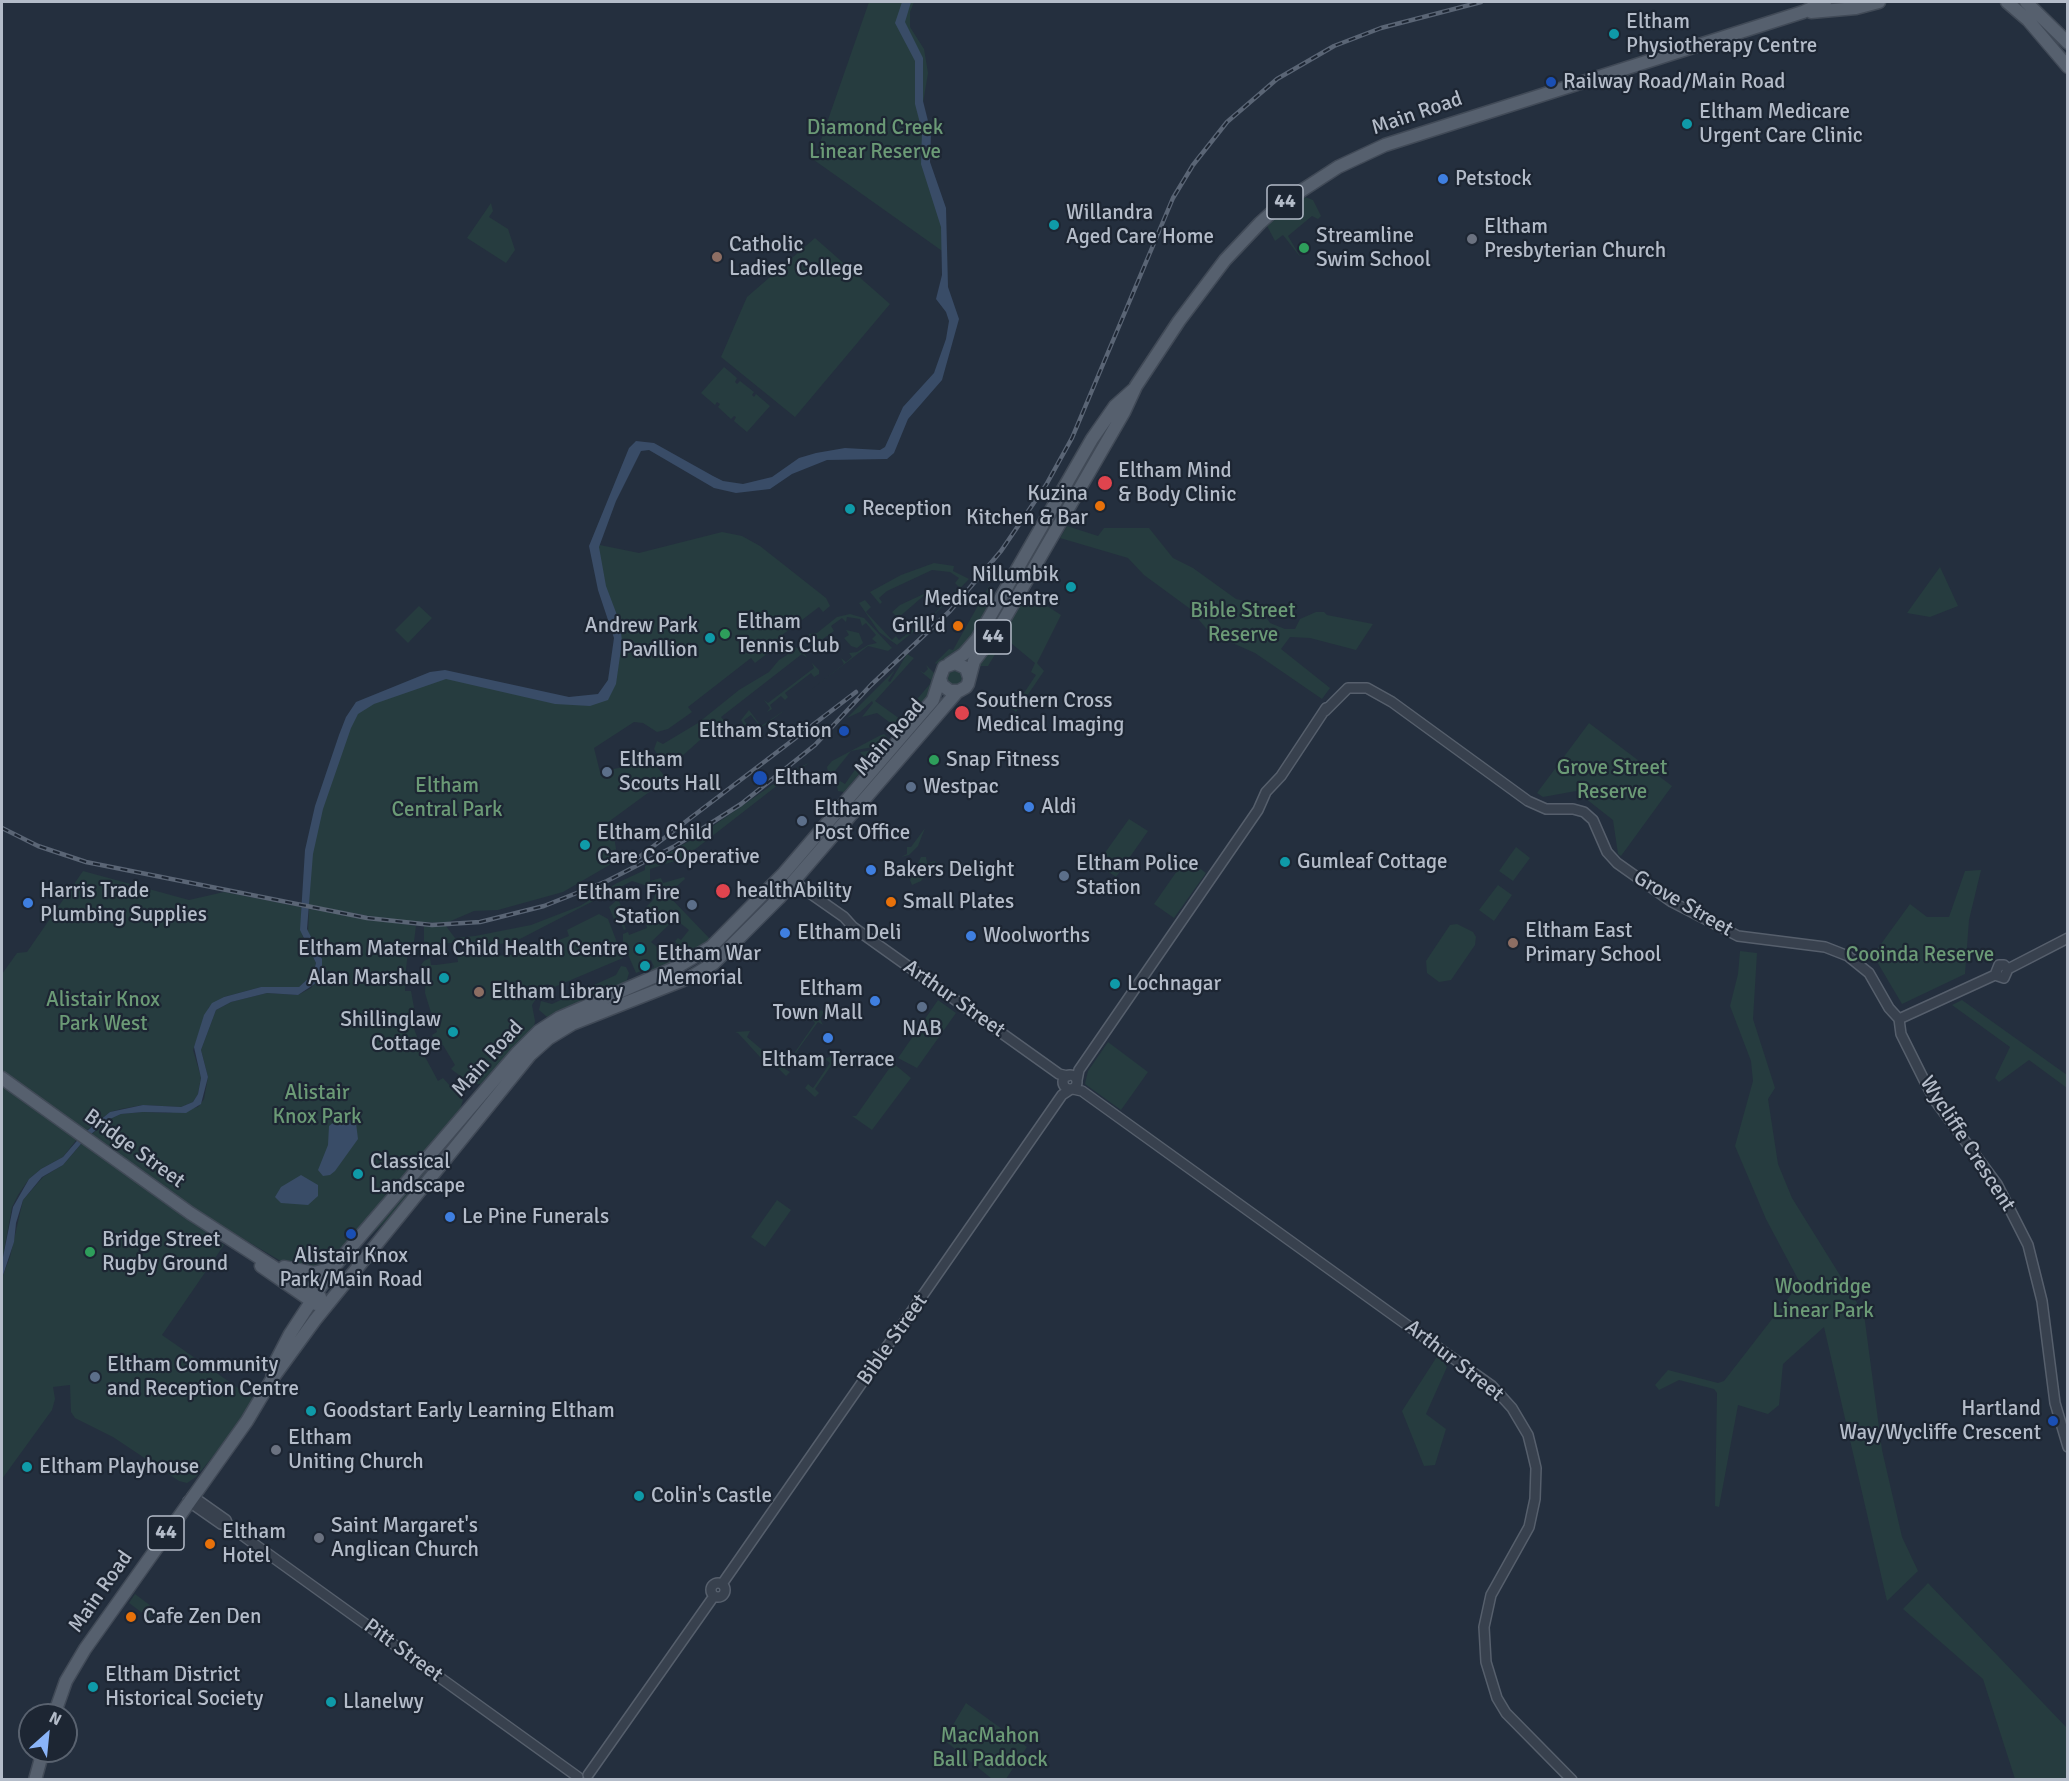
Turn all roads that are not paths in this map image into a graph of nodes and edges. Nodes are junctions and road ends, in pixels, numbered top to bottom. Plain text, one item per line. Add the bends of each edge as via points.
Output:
1 (1825, 2) edge
2 (1879, 2) edge
3 (2007, 2) edge
4 (2026, 2) edge
5 (1803, 12) junction
6 (2067, 43) edge
7 (2067, 67) edge
8 (1134, 389) junction
9 (1092, 439) junction
10 (1103, 446) junction
11 (1013, 578) junction
12 (1024, 585) junction
13 (1006, 589) junction
14 (1017, 596) junction
15 (949, 664) junction
16 (969, 677) junction
17 (940, 678) junction
18 (1350, 684) joint
19 (957, 692) junction
20 (897, 740) junction
21 (897, 760) junction
22 (868, 795) junction
23 (844, 803) junction
24 (779, 879) junction
25 (790, 886) junction
26 (2067, 938) edge
27 (695, 958) junction
28 (700, 972) junction
29 (1899, 1018) junction
30 (547, 1026) junction
31 (543, 1043) junction
32 (2, 1078) edge
33 (1070, 1083) junction
34 (477, 1100) junction
35 (487, 1108) junction
36 (244, 1250) junction
37 (272, 1264) junction
38 (333, 1268) junction
39 (313, 1296) junction
40 (325, 1309) junction
41 (272, 1379) junction
42 (2067, 1447) edge
43 (190, 1499) junction
44 (58, 1703) edge
45 (40, 1763) edge
46 (590, 1777) edge
47 (578, 1778) edge
48 (35, 1779) edge
49 (1572, 1779) edge

1 - 5 main road, Main Road / 44
2 - 5 main road, Main Road / 44
3 - 7 main road via 2028,20
4 - 6 main road
5 - 8 main road, Main Road / 44 via 1420,133 1371,150 1338,167 1287,200 1250,232 1207,283
8 - 9 main road, Main Road / 44 via 1115,406
8 - 10 main road, Main Road / 44
9 - 10 main road
9 - 11 main road, Main Road / 44
10 - 12 main road, Main Road / 44
11 - 12 main road
11 - 13 main road, Main Road / 44
12 - 14 main road, Main Road / 44
13 - 14 main road
13 - 15 main road, Main Road / 44 via 969,650
14 - 16 main road, Main Road / 44 via 974,661
15 - 16 main road, 44 via 964,666
15 - 17 main road, 44 via 942,669
16 - 19 main road, 44 via 966,687
17 - 19 main road via 944,687
17 - 20 main road, Main Road / 44 via 933,700
18 - 29 street, Grove Street via 1370,684 1528,801 1546,809 1584,812 1593,820 1607,852 1672,902 1738,936 1825,947 1848,956 1869,973
18 - 33 street, Bible Street via 1337,689 1272,796 1258,810
19 - 21 main road, Main Road / 44
20 - 21 main road
20 - 23 main road, Main Road / 44
21 - 22 main road, Main Road / 44
22 - 23 main road
22 - 25 main road, Main Road / 44
23 - 24 main road, Main Road / 44
24 - 25 main road
24 - 27 main road, Main Road / 44 via 723,936
25 - 28 main road, Main Road / 44 via 734,944
25 - 33 street, Arthur Street via 844,917 848,924
26 - 29 street via 2008,969 1999,965 1995,975
27 - 28 main road
27 - 30 main road, Main Road / 44 via 570,1012
28 - 31 main road, Main Road / 44 via 578,1021
29 - 42 street, Wycliffe Crescent via 1901,1034 1931,1093 1997,1184 2028,1245 2038,1281 2055,1403
30 - 31 main road
30 - 34 main road, Main Road / 44 via 518,1052
31 - 35 main road, Main Road / 44
32 - 36 main road, Bridge Street
33 - 46 street, Bible Street via 722,1584 724,1594 714,1596
33 - 49 street, Arthur Street via 1492,1386 1512,1408 1532,1451 1535,1499 1529,1527 1491,1595 1484,1627 1486,1662 1506,1713
34 - 35 main road
34 - 38 main road, Main Road / 44
35 - 40 main road, Main Road / 44
36 - 37 main road, Bridge Street
36 - 39 main road, Bridge Street via 266,1269
37 - 38 main road via 311,1273
37 - 39 main road, Bridge Street
38 - 39 main road, Main Road / 44
39 - 40 main road, Bridge Street
39 - 41 main road, Main Road / 44 via 281,1351
40 - 41 main road, Main Road / 44
41 - 43 main road, Main Road / 44 via 247,1421
43 - 44 main road, Main Road / 44 via 84,1649
43 - 47 street, Pitt Street via 226,1520
45 - 48 main road
46 - 47 street via 583,1774

